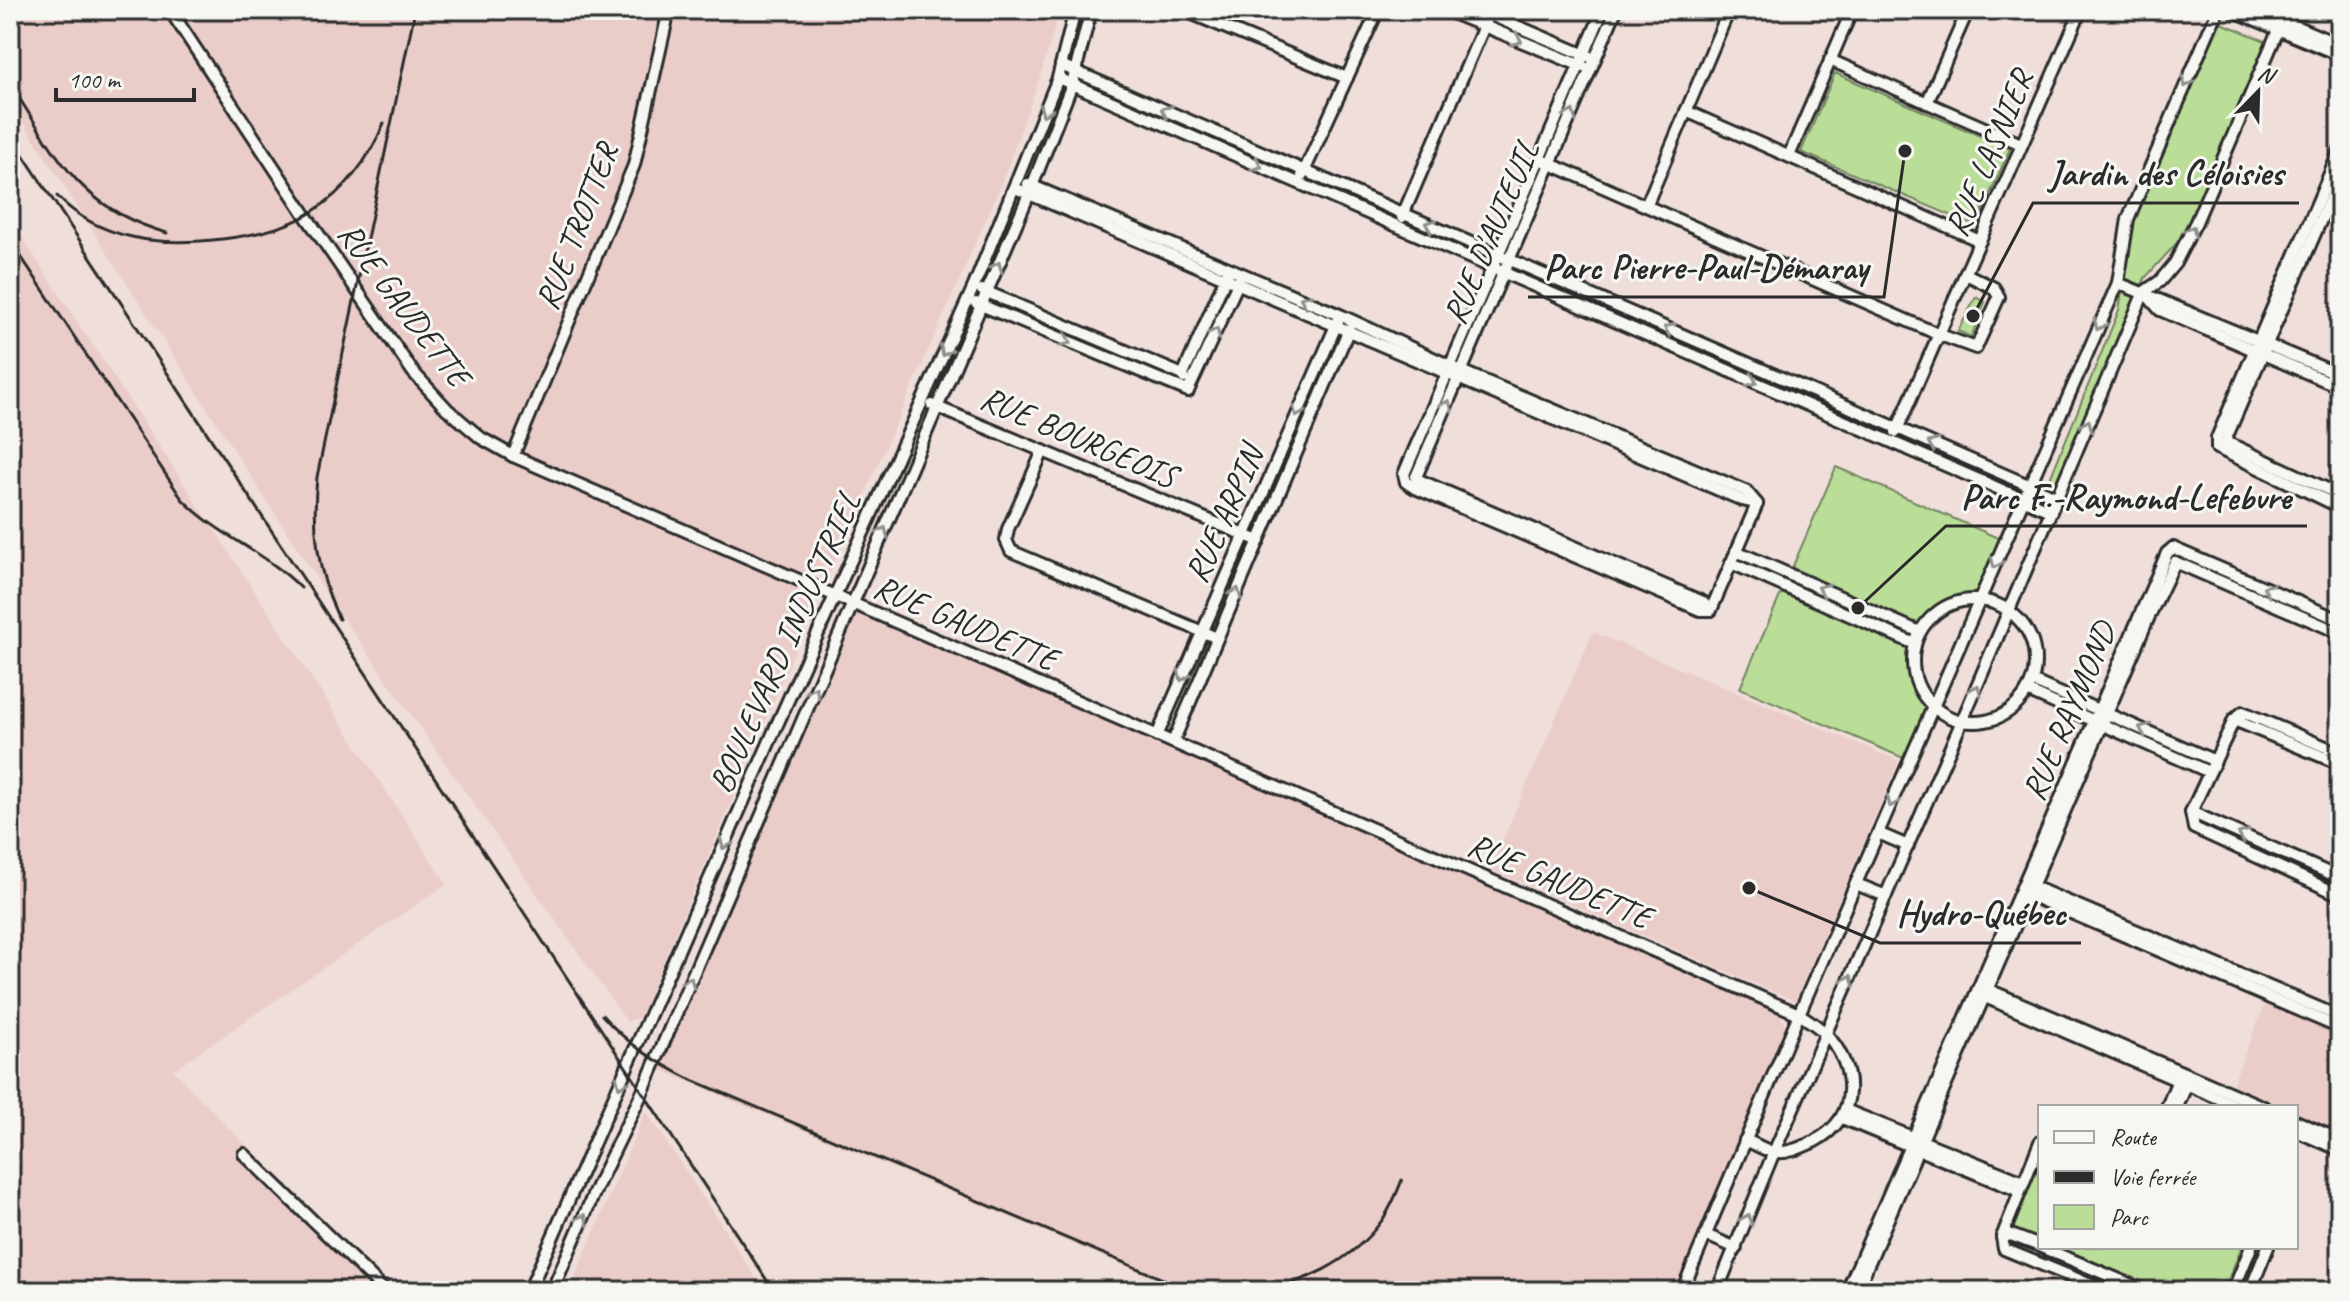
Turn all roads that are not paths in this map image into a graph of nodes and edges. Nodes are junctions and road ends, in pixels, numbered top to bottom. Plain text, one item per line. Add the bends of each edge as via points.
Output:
1 (170, 10) edge
2 (669, 10) edge
3 (1075, 10) edge
4 (1091, 10) edge
5 (1183, 10) edge
6 (1378, 10) edge
7 (1445, 10) edge
8 (1603, 10) edge
9 (1616, 10) edge
10 (1729, 10) edge
11 (1852, 10) edge
12 (1968, 10) edge
13 (2081, 10) edge
14 (2218, 10) edge
15 (2232, 10) edge
16 (2257, 10) edge
17 (1486, 12) edge
18 (2280, 25) junction
19 (1484, 26) junction
20 (2340, 45) edge
21 (1584, 54) junction
22 (2340, 55) edge
23 (1830, 60) junction
24 (1061, 65) junction
25 (1579, 65) junction
26 (1593, 65) junction
27 (1077, 72) junction
28 (1058, 78) junction
29 (1347, 78) junction
30 (1072, 84) junction
31 (1927, 103) junction
32 (1686, 111) junction
33 (1200, 126) junction
34 (1195, 138) junction
35 (2021, 144) junction
36 (2340, 150) edge
37 (1789, 156) junction
38 (1539, 159) junction
39 (1550, 164) junction
40 (1305, 171) junction
41 (2340, 176) edge
42 (1299, 183) junction
43 (1016, 184) junction
44 (1030, 190) junction
45 (2326, 196) junction
46 (1646, 206) junction
47 (1403, 214) junction
48 (1398, 226) junction
49 (1980, 241) junction
50 (1504, 257) junction
51 (1493, 268) junction
52 (1504, 272) junction
53 (1228, 273) junction
54 (1966, 274) junction
55 (1240, 279) junction
56 (2118, 283) junction
57 (974, 286) junction
58 (987, 292) junction
59 (2144, 292) junction
60 (968, 300) junction
61 (1602, 300) junction
62 (981, 305) junction
63 (1597, 313) junction
64 (1338, 321) junction
65 (1350, 326) junction
66 (1940, 335) junction
67 (1100, 339) junction
68 (1700, 342) junction
69 (2261, 347) junction
70 (1094, 352) junction
71 (1695, 356) junction
72 (1454, 373) junction
73 (1183, 375) junction
74 (2340, 375) edge
75 (1803, 387) junction
76 (2340, 387) edge
77 (1188, 391) junction
78 (923, 401) junction
79 (1798, 401) junction
80 (937, 407) junction
81 (1898, 428) junction
82 (1892, 441) junction
83 (2223, 446) junction
84 (1043, 451) junction
85 (513, 456) junction
86 (2028, 485) junction
87 (2340, 495) edge
88 (2056, 497) junction
89 (2022, 498) junction
90 (2340, 507) edge
91 (2050, 511) junction
92 (1245, 535) junction
93 (1259, 541) junction
94 (2173, 548) junction
95 (1736, 551) junction
96 (2175, 562) junction
97 (1731, 563) junction
98 (834, 596) junction
99 (1980, 601) junction
100 (853, 604) junction
101 (1865, 608) junction
102 (2147, 610) junction
103 (2009, 612) junction
104 (1860, 620) junction
105 (2340, 620) edge
106 (1203, 631) junction
107 (1920, 632) junction
108 (2340, 633) edge
109 (1217, 638) junction
110 (1915, 644) junction
111 (2029, 686) junction
112 (1933, 707) junction
113 (2103, 712) junction
114 (1962, 721) junction
115 (2098, 723) junction
116 (776, 727) junction
117 (1157, 736) junction
118 (795, 737) junction
119 (1173, 742) junction
120 (2326, 752) junction
121 (2340, 753) edge
122 (2215, 761) junction
123 (2340, 764) edge
124 (2209, 772) junction
125 (750, 786) junction
126 (768, 799) junction
127 (2191, 812) junction
128 (1878, 833) junction
129 (1908, 846) junction
130 (2281, 852) junction
131 (2275, 865) junction
132 (2340, 878) edge
133 (1856, 884) junction
134 (2026, 888) junction
135 (703, 895) junction
136 (2340, 895) edge
137 (1886, 896) junction
138 (720, 907) junction
139 (1981, 991) junction
140 (2285, 999) junction
141 (1799, 1014) junction
142 (2340, 1017) edge
143 (2340, 1028) edge
144 (1825, 1033) junction
145 (2184, 1078) junction
146 (2240, 1104) edge
147 (2168, 1105) edge
148 (2177, 1105) edge
149 (1844, 1114) junction
150 (2302, 1131) edge
151 (1745, 1140) junction
152 (2340, 1140) edge
153 (1916, 1143) junction
154 (2038, 1148) edge
155 (2340, 1150) edge
156 (1774, 1152) junction
157 (244, 1154) dead end
158 (586, 1161) junction
159 (598, 1184) junction
160 (2021, 1186) junction
161 (1706, 1235) junction
162 (2002, 1237) junction
163 (2038, 1246) edge
164 (1736, 1248) junction
165 (2046, 1249) edge
166 (2250, 1249) edge
167 (2267, 1249) edge
168 (543, 1258) junction
169 (562, 1268) junction
170 (2104, 1273) junction
171 (2099, 1290) edge
172 (385, 1291) edge
173 (529, 1291) edge
174 (552, 1291) edge
175 (1682, 1291) edge
176 (1717, 1291) edge
177 (1854, 1291) edge
178 (2146, 1291) edge
179 (2233, 1291) edge
180 (2250, 1291) edge

1 - 85 street, RUE GAUDETTE via 413,372 481,438
2 - 85 street, RUE TROTTER via 634,165
3 - 24 street, BOULEVARD INDUSTRIEL
4 - 27 street, BOULEVARD INDUSTRIEL
5 - 29 street
6 - 29 street
7 - 19 street
8 - 21 street, RUE D'AUTEUIL
9 - 26 street, RUE D'AUTEUIL
10 - 32 street
11 - 23 street
12 - 31 street
13 - 35 street, RUE LASNIER
14 -> 56 street via 2128,219
15 - 18 street
16 - 18 street
17 - 19 street
17 - 21 street
18 - 20 street
18 - 22 street
59 -> 18 street via 2175,263 2196,222
19 -> 25 street
19 - 47 street
21 - 25 street, RUE D'AUTEUIL
21 - 26 street
23 - 31 street
23 - 37 street
24 - 27 street
24 - 28 street, BOULEVARD INDUSTRIEL
25 - 26 street
25 - 38 street, RUE D'AUTEUIL
39 -> 26 street, RUE D'AUTEUIL
27 - 30 street, BOULEVARD INDUSTRIEL
33 -> 27 street
28 - 30 street
28 -> 43 street, BOULEVARD INDUSTRIEL
29 - 40 street
30 - 34 street
30 - 44 street, BOULEVARD INDUSTRIEL
31 - 35 street
32 - 37 street
32 - 46 street
33 - 34 street
33 - 40 street
34 -> 42 street
35 - 49 street, RUE LASNIER
36 - 45 street
37 - 49 street
38 - 39 street
38 - 50 street, RUE D'AUTEUIL
39 - 46 street
39 - 50 street, RUE D'AUTEUIL
40 - 42 street
40 - 47 street
41 - 45 street
42 - 48 street
43 - 44 street
43 - 57 street, BOULEVARD INDUSTRIEL
44 - 53 street
58 -> 44 street, BOULEVARD INDUSTRIEL
45 - 69 street
46 - 66 street
47 - 48 street
50 -> 47 street
48 - 51 street
49 - 54 street, RUE LASNIER
50 - 51 street, RUE D'AUTEUIL
50 - 52 street, RUE D'AUTEUIL
50 - 61 street
51 - 52 street
51 - 72 street, RUE D'AUTEUIL
52 - 63 street
52 - 72 street, RUE D'AUTEUIL
53 - 55 street
53 - 73 street
54 - 66 street, RUE LASNIER
54 - 66 street, RUE LASNIER via 1994,288 1999,297 1976,348
55 - 64 street
77 -> 55 street
56 - 59 street
56 -> 86 street
57 - 58 street
57 - 60 street, BOULEVARD INDUSTRIEL
58 - 62 street, BOULEVARD INDUSTRIEL
58 - 67 street
59 - 69 street
88 -> 59 street
60 - 62 street
60 -> 78 street, BOULEVARD INDUSTRIEL
61 - 63 street
68 -> 61 street
62 -> 70 street
62 - 80 street, BOULEVARD INDUSTRIEL
63 - 71 street
64 - 65 street
64 -> 92 street, RUE ARPIN
65 - 72 street
65 - 93 street, RUE ARPIN
66 - 81 street, RUE LASNIER
67 - 70 street
67 - 73 street
68 - 71 street
68 - 75 street
69 - 74 street
69 - 76 street
69 - 83 street via 2217,438
70 - 77 street
71 -> 79 street
72 - 95 street via 1746,491 1757,504
72 - 97 street, RUE D'AUTEUIL via 1409,478 1706,610
73 - 77 street
75 - 79 street
75 - 81 street
78 - 80 street, RUE BOURGEOIS
78 - 98 street, BOULEVARD INDUSTRIEL
79 - 82 street
80 - 84 street, RUE BOURGEOIS
100 -> 80 street, BOULEVARD INDUSTRIEL
81 - 82 street, RUE LASNIER
86 -> 81 street
82 - 89 street
83 - 87 street
83 - 90 street
84 - 92 street, RUE BOURGEOIS
84 - 106 street via 1008,529 1011,551
85 - 98 street, RUE GAUDETTE
86 - 88 street
86 - 89 street
88 - 91 street
89 - 91 street
89 -> 99 street
91 - 103 street
92 - 93 street, RUE BOURGEOIS
92 - 106 street, RUE ARPIN
109 -> 93 street, RUE ARPIN
94 - 96 street
94 - 102 street, RUE RAYMOND
105 -> 94 street
95 - 97 street
101 -> 95 street
96 - 102 street, RUE RAYMOND
96 - 108 street
97 - 104 street
98 - 100 street, RUE GAUDETTE
98 - 116 street, BOULEVARD INDUSTRIEL
99 - 103 street
99 - 107 street via 1946,607
99 - 112 street
100 - 117 street, RUE GAUDETTE
118 -> 100 street, BOULEVARD INDUSTRIEL
101 - 104 street
101 - 107 street
102 - 113 street, RUE RAYMOND
103 - 111 street via 2024,626 2033,648
114 -> 103 street
104 - 110 street
106 - 109 street
106 -> 117 street, RUE ARPIN
107 - 110 street
109 - 119 street, RUE ARPIN
110 - 112 street via 1915,678
111 - 113 street
111 - 114 street via 2018,703 1998,717
111 - 115 street
112 - 114 street
112 -> 128 street
113 - 115 street, RUE RAYMOND
122 -> 113 street
114 - 129 street
115 - 124 street
115 - 134 street, RUE RAYMOND
116 - 118 street
116 - 125 street, BOULEVARD INDUSTRIEL
117 - 119 street, RUE GAUDETTE
118 - 126 street, BOULEVARD INDUSTRIEL
119 - 141 street, RUE GAUDETTE
120 - 121 street
120 - 122 street via 2239,716
120 - 123 street
122 - 124 street
124 - 127 street
125 - 126 street
125 -> 135 street, BOULEVARD INDUSTRIEL
126 - 138 street, BOULEVARD INDUSTRIEL
130 -> 127 street
127 - 131 street via 2194,828
128 - 129 street
128 - 133 street
129 - 137 street
130 - 131 street
130 - 132 street
131 - 136 street
133 - 137 street
133 - 141 street
134 - 139 street, RUE RAYMOND
134 - 140 street
135 - 138 street
135 -> 158 street, BOULEVARD INDUSTRIEL
144 -> 137 street
159 -> 138 street, BOULEVARD INDUSTRIEL
139 - 145 street
139 - 153 street, RUE RAYMOND
140 - 142 street
140 - 143 street
141 - 144 street, RUE GAUDETTE
141 - 151 street
144 - 149 street via 1847,1069
144 - 156 street
145 - 146 street
145 - 147 street
145 - 148 street
149 - 153 street
149 - 156 street via 1830,1133 1794,1150
150 - 152 street
150 - 155 street
151 - 156 street
151 - 161 street
153 - 160 street
153 - 177 street, RUE RAYMOND
154 - 160 street
164 -> 156 street
157 - 172 street
158 - 159 street
158 - 168 street, BOULEVARD INDUSTRIEL
169 -> 159 street, BOULEVARD INDUSTRIEL
160 - 162 street
161 - 164 street
161 - 175 street
162 - 163 street via 2011,1235
162 - 171 street via 2004,1249
164 - 176 street
165 - 170 street
166 - 179 street
167 - 180 street
168 - 169 street
168 - 173 street, BOULEVARD INDUSTRIEL
169 - 174 street, BOULEVARD INDUSTRIEL
170 - 171 street
170 - 178 street

